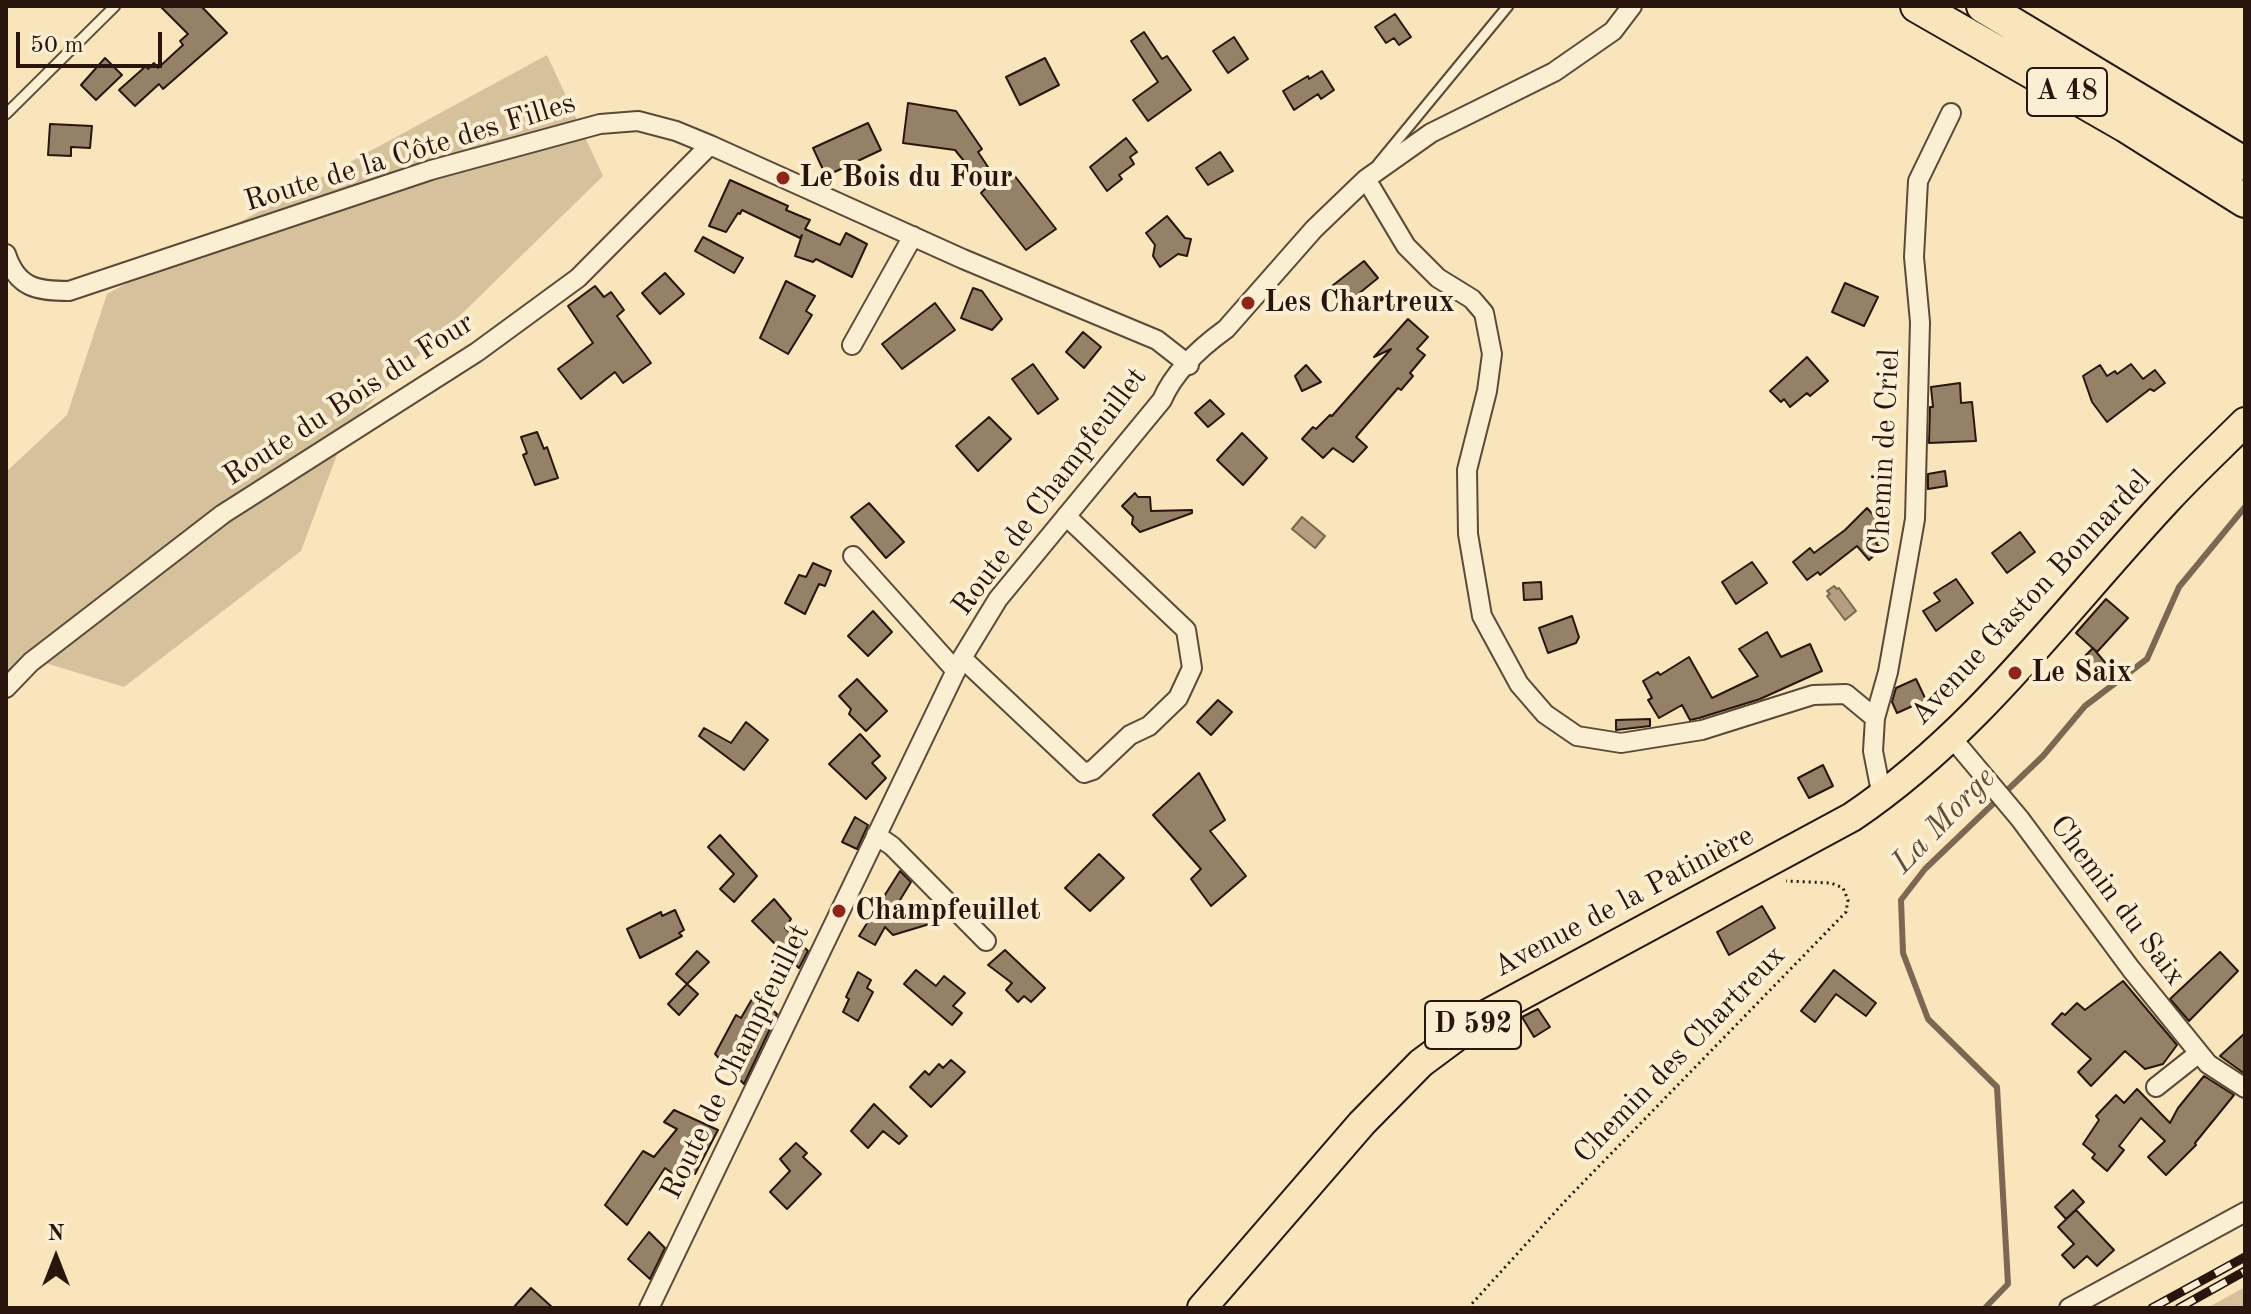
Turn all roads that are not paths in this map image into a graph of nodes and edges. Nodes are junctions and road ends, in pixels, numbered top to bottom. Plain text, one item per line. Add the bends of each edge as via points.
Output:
1 (115, 6) edge
2 (1508, 6) edge
3 (1632, 6) edge
4 (1917, 6) edge
5 (1983, 6) edge
6 (1951, 113) dead end
7 (6, 114) edge
8 (710, 145) junction
9 (2231, 167) edge
10 (1366, 179) junction
11 (2245, 201) edge
12 (913, 236) junction
13 (6, 254) edge
14 (852, 345) dead end
15 (1189, 365) junction
16 (2245, 422) edge
17 (1066, 516) junction
18 (853, 556) dead end
19 (959, 665) junction
20 (6, 688) edge
21 (1875, 718) junction
22 (1952, 738) junction
23 (1882, 797) junction
24 (876, 835) junction
25 (1818, 837) joint
26 (986, 941) dead end
27 (2199, 1053) junction
28 (2156, 1087) dead end
29 (2245, 1088) edge
30 (2245, 1212) edge
31 (649, 1308) edge
32 (1202, 1308) edge
33 (2069, 1308) edge

1 - 7 lane
2 - 10 lane
3 - 10 street, Route de Champfeuillet via 1613,31 1554,72 1431,133
4 - 9 highway, A 48 via 2031,70
5 - 9 highway, A 48
6 - 21 street, Chemin de Criel via 1918,181 1915,519
8 - 12 street, Route de la Côte des Filles
8 - 13 street, Route de la Côte des Filles via 638,121 600,124 431,170 69,291 42,291 24,283
8 - 20 street, Route du Bois du Four via 578,278 477,352 223,514 31,662
9 - 11 highway, A 48
10 - 15 street, Route de Champfeuillet
10 - 21 street via 1406,246 1484,313 1492,354 1467,470 1468,534 1482,616 1519,684 1545,714 1577,736 1621,743 1702,730 1813,695 1846,694
12 - 14 street
12 - 15 street, Route de la Côte des Filles via 1157,340
15 - 17 street, Route de Champfeuillet via 1171,379 1162,400
16 - 22 main road, Avenue Gaston Bonnardel / D 592 via 2168,499
17 - 19 street, Route de Champfeuillet via 998,599
17 - 19 street via 1186,630 1192,668 1178,698 1084,773
18 - 19 street
19 - 24 street, Route de Champfeuillet
21 - 23 street, Chemin de Criel via 1873,751
22 - 23 main road, Avenue Gaston Bonnardel / D 592
22 - 27 street, Chemin du Saix
23 - 25 main road, Avenue Gaston Bonnardel / D 592
24 - 26 street
24 - 31 street, Route de Champfeuillet
25 - 32 main road, Avenue de la Patinière / D 592 via 1487,1014 1421,1063 1362,1123
27 - 28 street
27 - 29 street, Chemin du Saix
30 - 33 street

